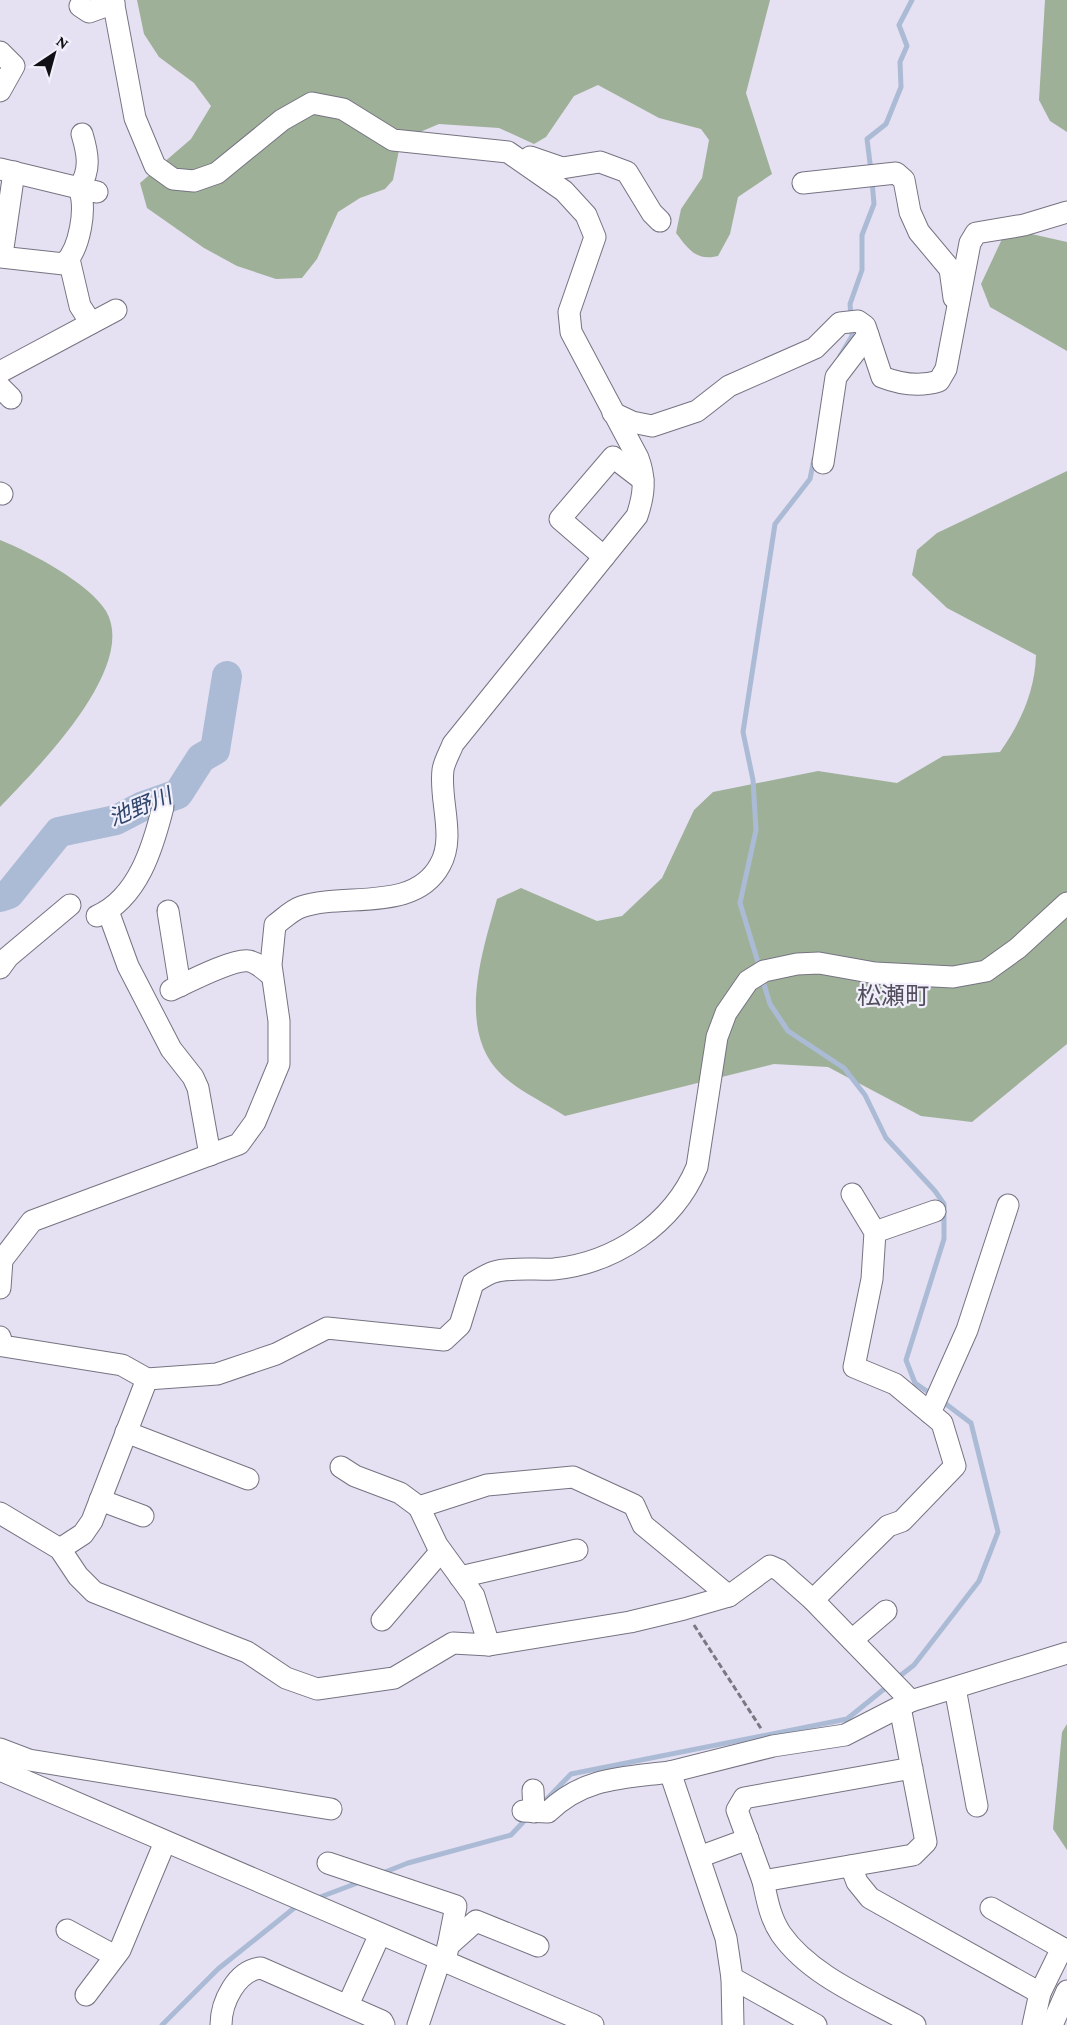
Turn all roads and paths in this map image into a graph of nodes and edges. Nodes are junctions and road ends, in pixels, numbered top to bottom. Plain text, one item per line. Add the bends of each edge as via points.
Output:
1 (113, 2) edge
2 (80, 6) dead end
3 (0, 52) edge
4 (0, 91) edge
5 (82, 134) dead end
6 (508, 152) junction
7 (7, 171) edge
8 (803, 183) dead end
9 (88, 190) junction
10 (1067, 212) edge
11 (660, 221) dead end
12 (1, 256) edge
13 (69, 259) junction
14 (116, 310) dead end
15 (956, 316) junction
16 (91, 323) junction
17 (855, 326) junction
18 (0, 372) edge
19 (613, 413) junction
20 (823, 463) dead end
21 (643, 480) junction
22 (604, 557) junction
23 (163, 807) dead end
24 (1067, 903) edge
25 (70, 905) dead end
26 (168, 911) dead end
27 (0, 968) edge
28 (272, 976) junction
29 (210, 1155) junction
30 (852, 1194) dead end
31 (1008, 1205) dead end
32 (935, 1211) dead end
33 (875, 1232) junction
34 (0, 1288) edge
35 (0, 1337) edge
36 (147, 1379) junction
37 (930, 1413) junction
38 (126, 1432) junction
39 (341, 1467) dead end
40 (248, 1479) dead end
41 (100, 1500) junction
42 (419, 1508) junction
43 (0, 1513) edge
44 (143, 1516) dead end
45 (60, 1549) junction
46 (577, 1550) dead end
47 (441, 1551) junction
48 (460, 1577) junction
49 (729, 1596) junction
50 (813, 1600) junction
51 (684, 1609) junction
52 (886, 1611) dead end
53 (382, 1620) dead end
54 (852, 1640) junction
55 (489, 1645) junction
56 (1067, 1653) edge
57 (955, 1688) junction
58 (905, 1704) junction
59 (773, 1746) junction
60 (0, 1749) edge
61 (912, 1768) junction
62 (0, 1770) edge
63 (670, 1772) junction
64 (533, 1790) dead end
65 (977, 1806) dead end
66 (331, 1809) dead end
67 (748, 1839) junction
68 (165, 1842) junction
69 (699, 1857) junction
70 (328, 1863) dead end
71 (851, 1866) junction
72 (763, 1881) junction
73 (991, 1908) dead end
74 (66, 1930) dead end
75 (380, 1934) junction
76 (538, 1946) dead end
77 (115, 1956) junction
78 (444, 1956) junction
79 (732, 1978) junction
80 (1067, 1991) edge
81 (1040, 1993) junction
82 (86, 1995) dead end
83 (348, 2005) junction
84 (385, 2024) edge
85 (221, 2025) edge
86 (418, 2025) edge
87 (593, 2025) edge
88 (733, 2025) edge
89 (816, 2025) edge
90 (915, 2025) edge
91 (1033, 2025) edge
92 (1053, 2025) edge

1 - 2 street via 89,12
1 - 6 street via 135,118 155,166 173,179 194,182 217,173 282,120 312,104 343,109 393,140
3 - 4 street via 14,66
5 - 9 street via 88,154
6 - 11 street via 562,168 600,162 615,166 627,172
6 - 19 street via 564,191 586,215 595,237 569,312 571,332
7 - 9 street
7 - 12 street
8 - 15 street via 896,173 904,180 910,212 919,232 950,269
9 - 13 street
10 - 15 street via 976,233 970,243
12 - 13 street via 64,264
13 - 16 street via 80,306
14 - 16 street
15 - 17 street via 946,369 939,381 926,386 882,377
16 - 18 street
17 - 19 street via 729,386 696,411 652,426
17 - 20 street via 836,377
19 - 21 street via 638,458
21 - 22 street via 644,494 637,516
21 - 22 street via 613,457 560,519
22 - 28 street via 453,744 443,769 447,845 441,864 427,883 408,894 299,908 275,925
23 - 29 street via 151,853 125,896 102,914 171,1049 198,1088
24 - 36 street via 986,971 953,977 875,973 819,963 764,971 748,981 726,1013 717,1037 697,1167 689,1186 669,1212 635,1242 593,1261 565,1267 494,1272 473,1283 460,1325 444,1340 327,1328 276,1354 218,1374
25 - 27 street
26 - 28 street via 175,988 246,960
28 - 29 street via 279,1021 279,1064 255,1122 239,1144
29 - 34 street via 32,1221 2,1260
30 - 33 street
31 - 37 street via 967,1329
32 - 33 street
33 - 37 street via 872,1279 854,1366 895,1384
35 - 36 street via 3,1346 122,1365
36 - 38 street
37 - 50 street via 942,1423 955,1466 902,1521 888,1526
38 - 40 street
38 - 41 street
39 - 42 street via 399,1492
41 - 44 street
41 - 45 street via 83,1534
42 - 47 street
42 - 49 street via 487,1485 573,1477 634,1505 643,1525
43 - 45 street
45 - 55 street via 94,1592 247,1652 286,1678 317,1689 394,1678 453,1643
46 - 48 street
47 - 48 street
47 - 53 street
48 - 55 street via 474,1596
49 - 50 street via 770,1566
49 - 51 street
50 - 54 street
51 - 55 street
51 - 59 path
52 - 54 street
54 - 58 street
56 - 57 street
57 - 58 street
57 - 65 street
58 - 59 street via 845,1735
58 - 61 street
59 - 63 street
60 - 66 street via 29,1760
61 - 67 street via 744,1798 738,1810
61 - 71 street via 926,1842 913,1855
62 - 68 street
63 - 64 street via 594,1782 564,1797 548,1812 529,1812
63 - 69 street
67 - 69 street
67 - 72 street
68 - 75 street
68 - 77 street
69 - 79 street via 726,1938
70 - 78 street via 456,1906
71 - 72 street
71 - 81 street via 856,1882 870,1898
72 - 90 street via 769,1910 781,1934 798,1953 826,1975
73 - 81 street via 1062,1948
74 - 77 street
75 - 78 street
75 - 83 street
76 - 78 street via 476,1921
77 - 82 street
78 - 86 street
78 - 87 street
79 - 88 street
79 - 89 street
80 - 92 street
81 - 91 street
83 - 84 street
83 - 85 street via 261,1968 250,1969 236,1983 221,2016

